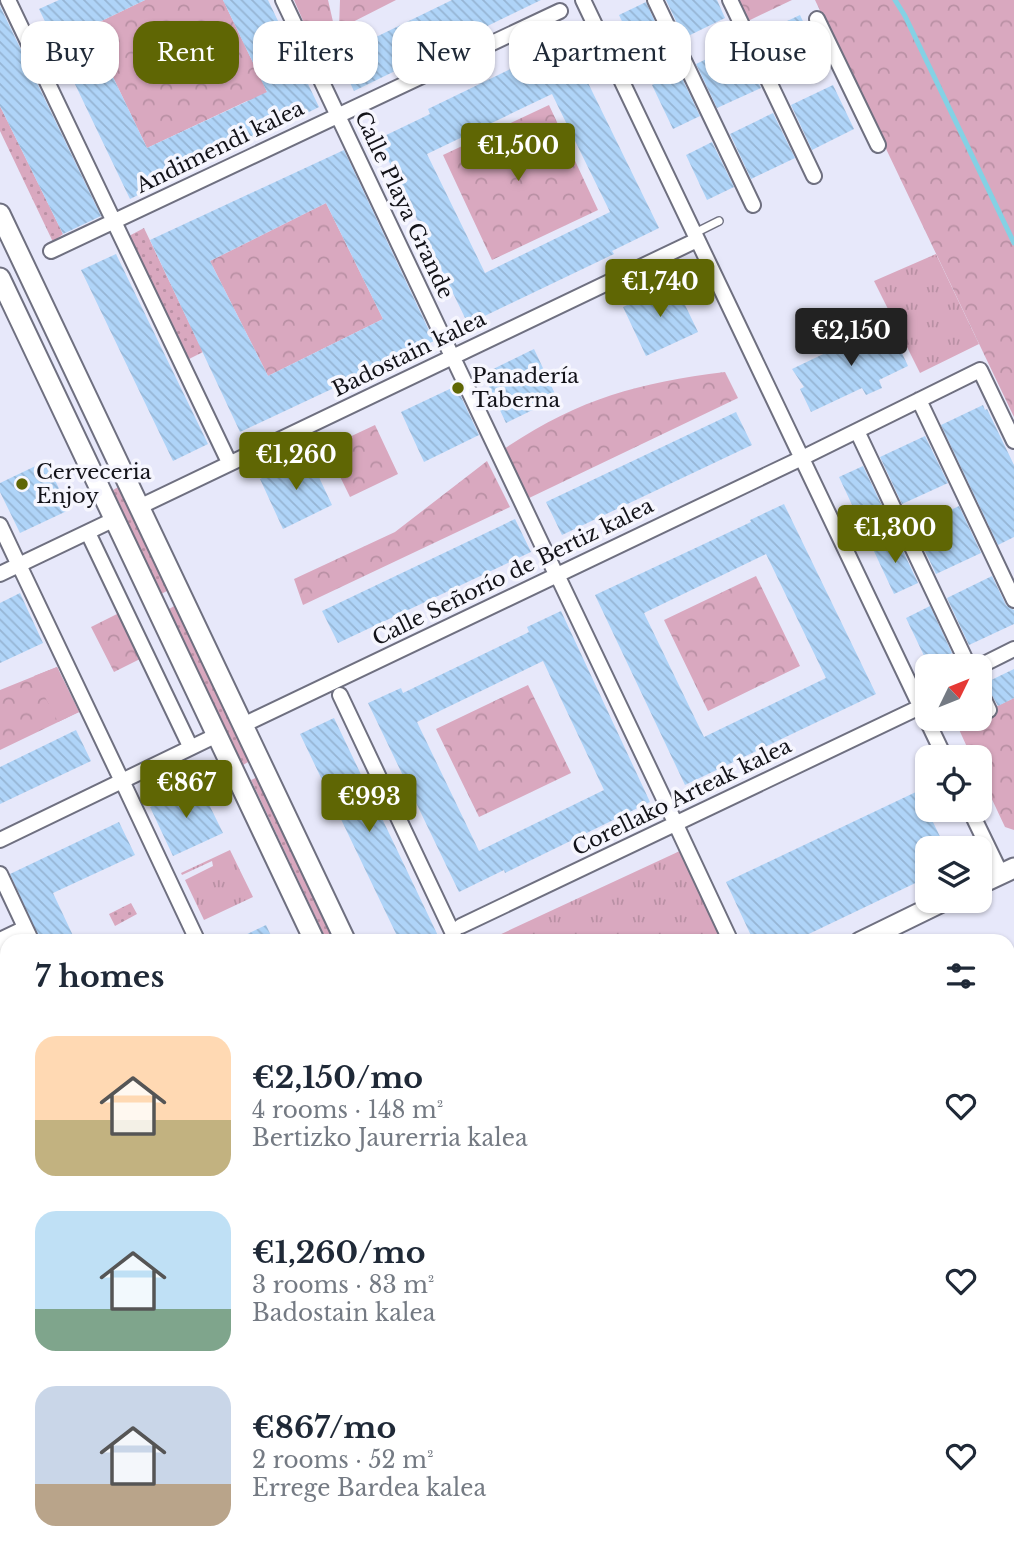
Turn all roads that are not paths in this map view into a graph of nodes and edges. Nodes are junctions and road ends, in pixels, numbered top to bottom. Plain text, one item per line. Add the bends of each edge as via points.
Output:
1 (8, 0) edge
2 (283, 0) edge
3 (583, 0) edge
4 (656, 0) edge
5 (730, 0) edge
6 (560, 11) dead end
7 (817, 19) dead end
8 (337, 115) junction
9 (878, 145) dead end
10 (814, 176) dead end
11 (753, 205) dead end
12 (0, 214) edge
13 (114, 221) junction
14 (719, 221) dead end
15 (696, 237) junction
16 (51, 251) dead end
17 (0, 278) edge
18 (919, 400) junction
19 (857, 431) junction
20 (1014, 441) edge
21 (227, 458) dead end
22 (802, 458) junction
23 (139, 507) junction
24 (115, 519) junction
25 (0, 525) edge
26 (90, 537) dead end
27 (0, 574) edge
28 (1014, 600) edge
29 (1014, 649) edge
30 (963, 654) edge
31 (992, 660) edge
32 (915, 686) edge
33 (340, 695) dead end
34 (915, 701) edge
35 (243, 725) junction
36 (217, 734) junction
37 (189, 744) dead end
38 (977, 822) edge
39 (0, 840) edge
40 (1007, 871) edge
41 (0, 874) edge
42 (919, 913) edge
43 (461, 926) dead end
44 (29, 934) edge
45 (194, 934) edge
46 (311, 934) edge
47 (342, 934) edge
48 (453, 934) edge
49 (728, 934) edge
50 (876, 934) edge

1 - 13 street
2 - 8 street, Calle Playa Grande
3 - 15 street
4 - 11 street
5 - 10 street
6 - 8 street, Andimendi kalea
7 - 9 street
8 - 13 street, Andimendi kalea
8 - 49 street, Calle Playa Grande
12 - 23 street
13 - 16 street, Andimendi kalea
13 - 21 street
14 - 15 lane
15 - 22 street
15 - 23 street, Badostain kalea
17 - 24 street
18 - 19 street, Calle Señorío de Bertiz kalea
18 - 20 street, Calle Señorío de Bertiz kalea via 980,370
18 - 28 street
19 - 22 street, Calle Señorío de Bertiz kalea
19 - 30 street
22 - 32 street
22 - 35 street, Calle Señorío de Bertiz kalea
23 - 35 street
24 - 27 street
24 - 36 street
25 - 45 street
26 - 37 street
29 - 31 street
33 - 48 street
34 - 43 street, Corellako Arteak kalea
35 - 47 street
36 - 39 street
36 - 46 street
38 - 40 street
41 - 44 street
42 - 50 street

